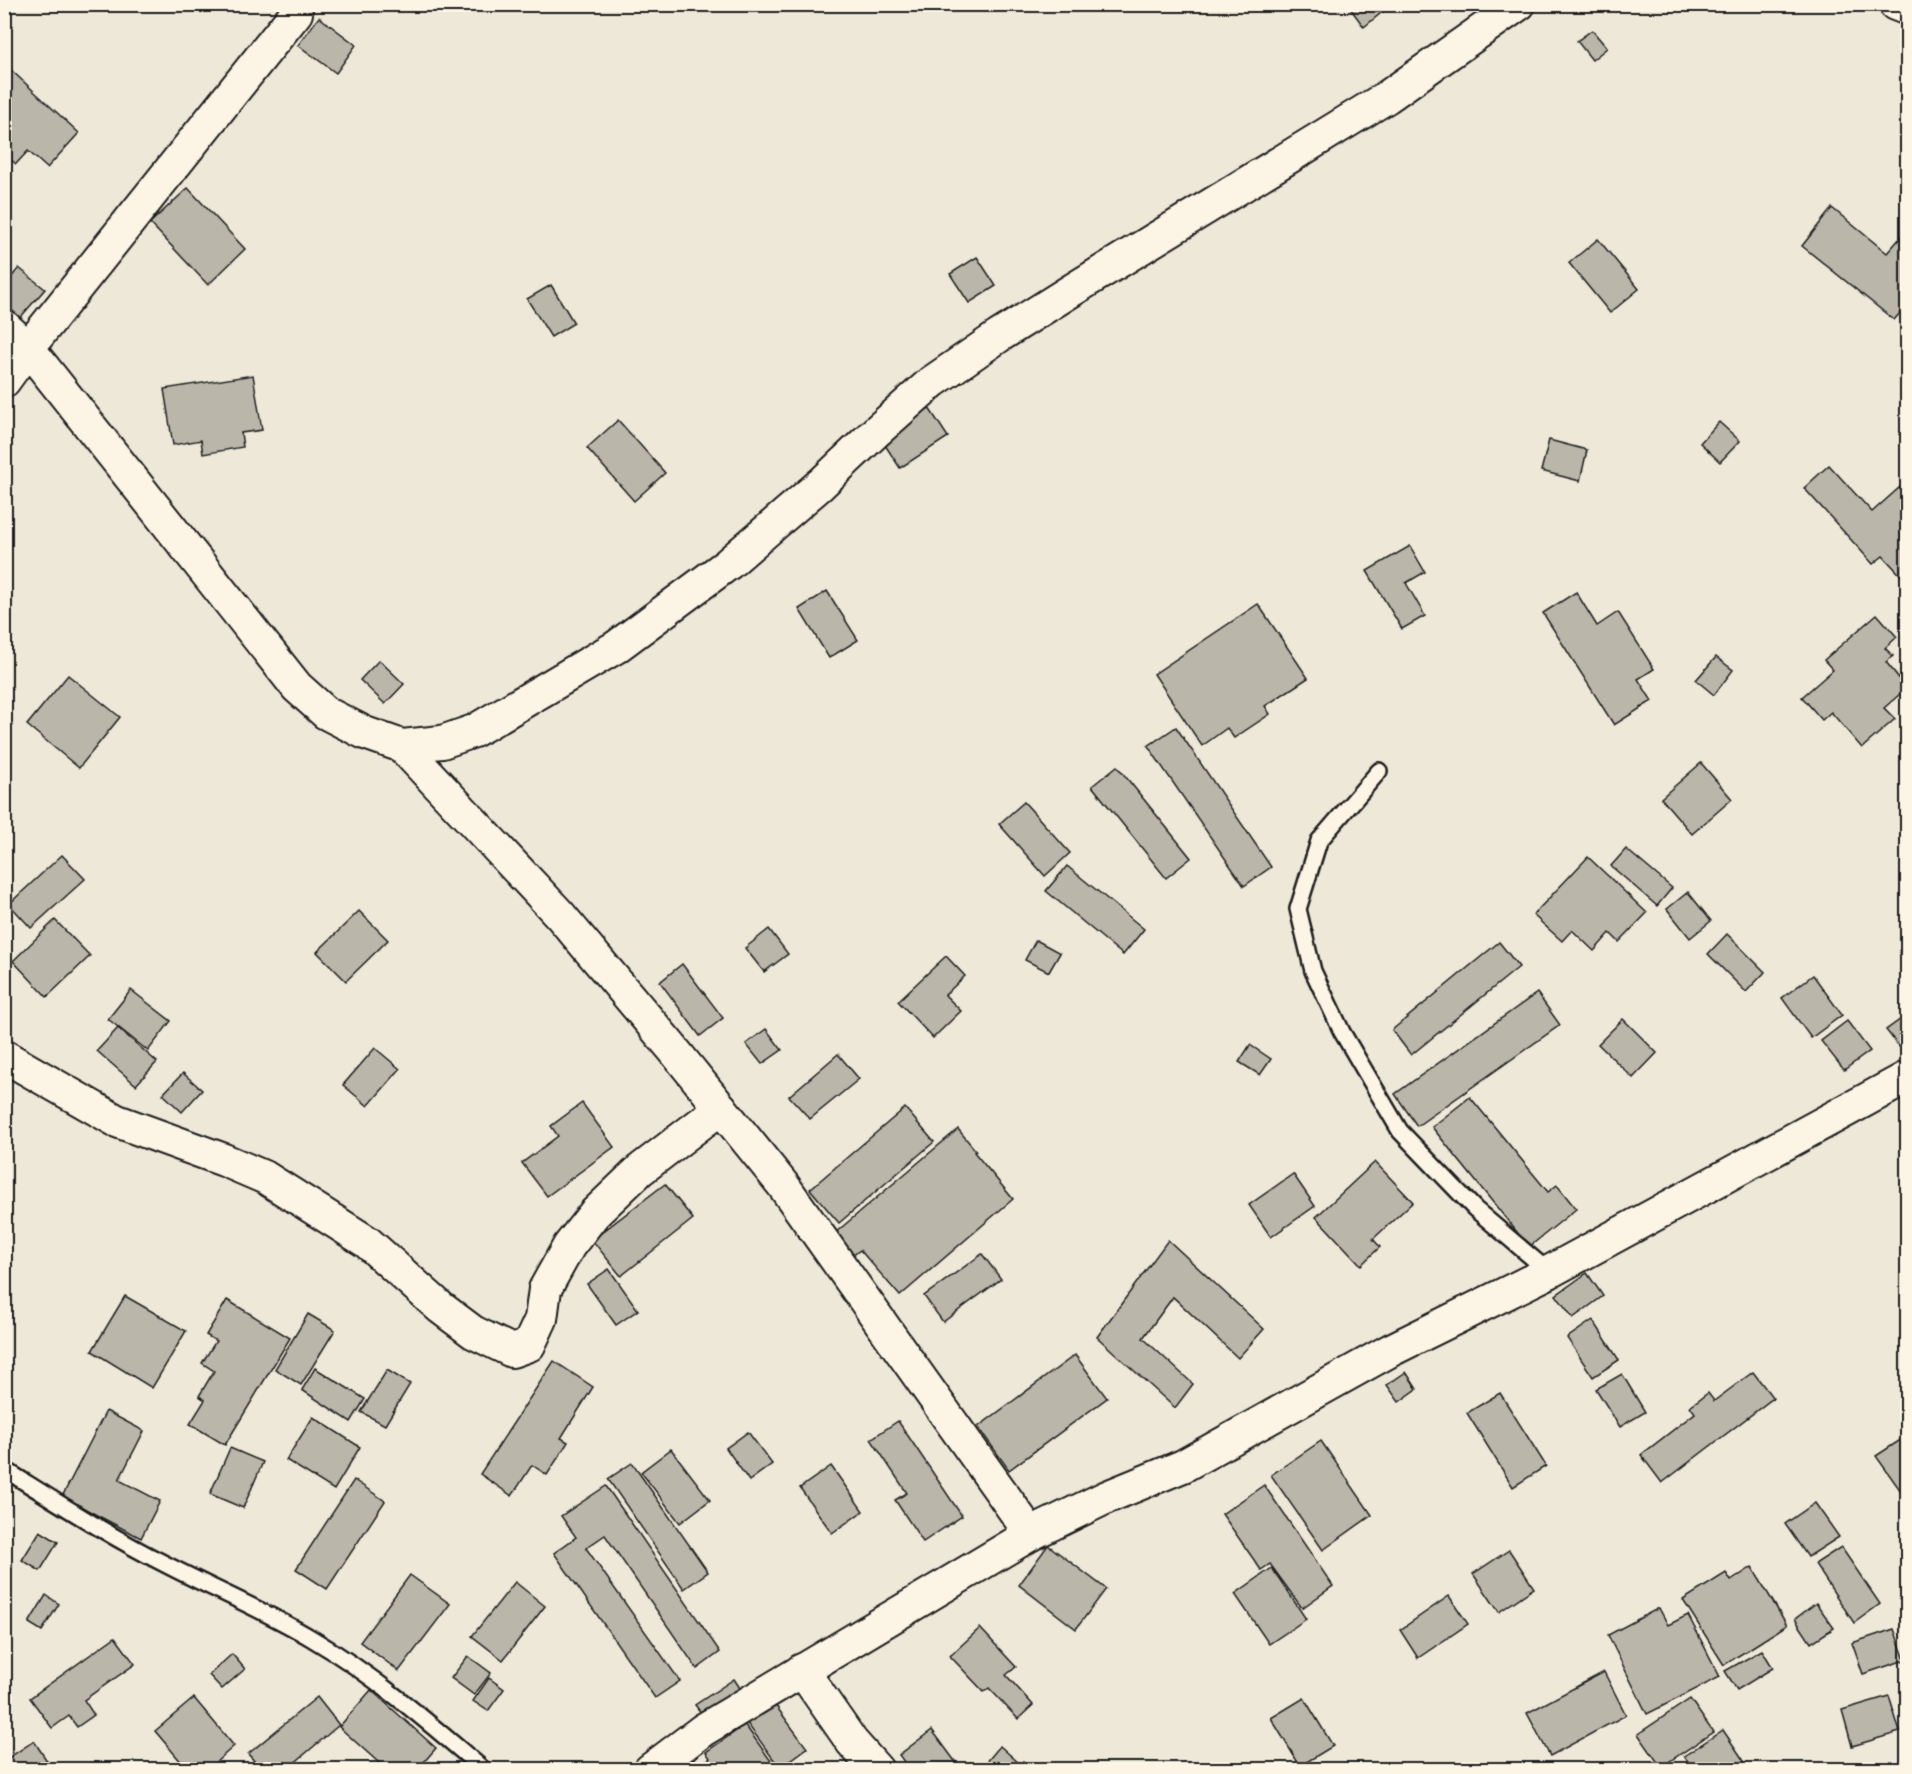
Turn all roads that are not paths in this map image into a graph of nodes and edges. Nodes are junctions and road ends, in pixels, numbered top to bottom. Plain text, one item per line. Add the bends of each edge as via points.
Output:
1 (1518, 4) edge
2 (1895, 4) edge
3 (1908, 9) edge
4 (296, 13) dead end
5 (4, 326) edge
6 (28, 348) junction
7 (4, 381) edge
8 (402, 746) junction
9 (1379, 771) dead end
10 (4, 1056) edge
11 (1908, 1077) edge
12 (721, 1108) junction
13 (1548, 1272) junction
14 (4, 1469) edge
15 (1031, 1534) junction
16 (802, 1670) junction
17 (484, 1770) edge
18 (650, 1770) edge
19 (877, 1770) edge

1 - 8 street via 1387,97 1029,317 932,382 728,564 616,647 474,731 442,742
2 - 3 street
4 - 6 street
5 - 6 street
6 - 7 street
6 - 8 street via 297,687 326,713
8 - 12 street via 560,915
9 - 13 lane via 1319,841 1298,909 1313,971 1342,1032 1400,1131 1475,1209
10 - 12 street via 117,1120 266,1178 367,1242 473,1332 512,1351 529,1345 541,1319 545,1289 569,1246 594,1214 640,1170
11 - 13 street
12 - 15 street via 783,1185
13 - 15 street via 1391,1350 1183,1466
14 - 17 lane via 164,1564 312,1638 394,1694
15 - 16 street
16 - 18 street via 703,1730
16 - 19 street via 852,1742

